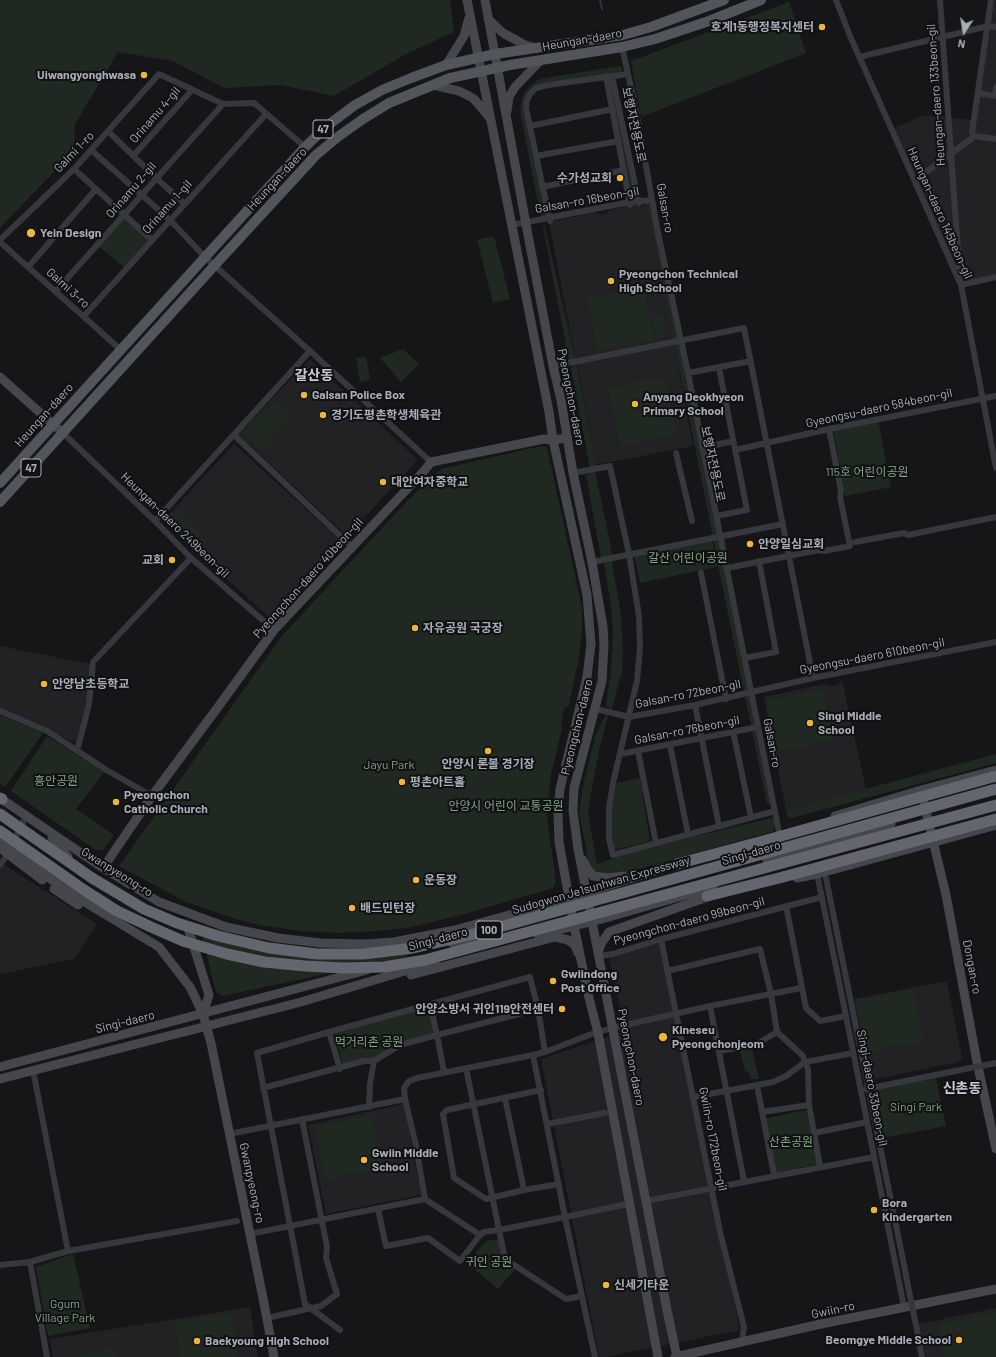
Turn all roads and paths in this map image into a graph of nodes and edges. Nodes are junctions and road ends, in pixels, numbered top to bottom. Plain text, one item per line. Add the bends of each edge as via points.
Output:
1 (467, 0) edge
2 (485, 0) edge
3 (724, 0) edge
4 (760, 0) edge
5 (836, 0) edge
6 (940, 0) edge
7 (991, 0) edge
8 (470, 14) junction
9 (488, 19) junction
10 (988, 26) junction
11 (996, 27) edge
12 (943, 36) junction
13 (622, 47) junction
14 (536, 48) junction
15 (495, 54) junction
16 (479, 57) junction
17 (859, 57) junction
18 (541, 60) junction
19 (446, 65) junction
20 (497, 68) junction
21 (482, 70) junction
22 (628, 74) junction
23 (610, 76) junction
24 (433, 85) junction
25 (996, 87) edge
26 (192, 90) junction
27 (978, 93) junction
28 (223, 104) junction
29 (613, 109) junction
30 (266, 114) junction
31 (506, 116) junction
32 (490, 118) junction
33 (530, 126) junction
34 (109, 132) junction
35 (975, 136) junction
36 (996, 139) edge
37 (619, 141) junction
38 (304, 147) junction
39 (91, 150) junction
40 (951, 154) junction
41 (134, 155) junction
42 (536, 156) junction
43 (74, 169) junction
44 (624, 170) junction
45 (156, 178) junction
46 (915, 180) junction
47 (542, 186) junction
48 (96, 189) junction
49 (142, 195) junction
50 (650, 200) junction
51 (630, 203) junction
52 (639, 203) dead end
53 (185, 204) junction
54 (125, 214) junction
55 (170, 220) junction
56 (550, 220) junction
57 (526, 222) junction
58 (512, 225) junction
59 (152, 240) junction
60 (0, 241) edge
61 (205, 257) junction
62 (215, 264) junction
63 (29, 266) junction
64 (191, 273) junction
65 (996, 277) edge
66 (200, 281) junction
67 (961, 285) junction
68 (56, 291) junction
69 (84, 316) junction
70 (679, 341) junction
71 (121, 350) junction
72 (310, 351) junction
73 (751, 361) junction
74 (553, 366) junction
75 (719, 368) junction
76 (688, 373) junction
77 (0, 377) edge
78 (996, 396) edge
79 (983, 398) junction
80 (53, 424) junction
81 (829, 429) junction
82 (63, 433) junction
83 (234, 435) junction
84 (567, 438) junction
85 (552, 440) junction
86 (733, 441) junction
87 (767, 443) junction
88 (702, 448) junction
89 (735, 450) junction
90 (676, 453) dead end
91 (26, 454) junction
92 (431, 462) junction
93 (36, 463) junction
94 (996, 468) edge
95 (573, 473) junction
96 (0, 483) edge
97 (0, 502) edge
98 (716, 516) junction
99 (996, 517) edge
100 (155, 521) junction
101 (692, 521) dead end
102 (783, 524) junction
103 (720, 536) junction
104 (852, 544) junction
105 (352, 547) junction
106 (629, 554) junction
107 (789, 556) junction
108 (191, 558) junction
109 (758, 561) junction
110 (592, 562) junction
111 (727, 568) junction
112 (701, 573) dead end
113 (274, 630) junction
114 (996, 642) edge
115 (745, 658) junction
116 (813, 678) junction
117 (749, 690) junction
118 (726, 699) junction
119 (749, 699) dead end
120 (695, 705) junction
121 (596, 708) junction
122 (0, 711) edge
123 (629, 717) junction
124 (756, 727) junction
125 (733, 731) junction
126 (702, 738) junction
127 (670, 745) junction
128 (77, 750) junction
129 (638, 751) junction
130 (620, 754) junction
131 (996, 770) edge
132 (996, 776) edge
133 (996, 789) edge
134 (921, 790) junction
135 (996, 793) edge
136 (152, 796) junction
137 (0, 801) edge
138 (996, 807) edge
139 (773, 811) junction
140 (926, 813) junction
141 (0, 814) edge
142 (750, 817) junction
143 (996, 819) edge
144 (24, 820) junction
145 (996, 825) edge
146 (719, 826) junction
147 (930, 826) junction
148 (43, 828) junction
149 (0, 831) edge
150 (779, 832) junction
151 (688, 834) junction
152 (0, 837) edge
153 (656, 843) junction
154 (934, 843) junction
155 (578, 849) junction
156 (5, 850) edge
157 (68, 857) junction
158 (677, 864) junction
159 (0, 865) edge
160 (103, 868) junction
161 (661, 869) junction
162 (817, 874) junction
163 (826, 878) dead end
164 (587, 893) junction
165 (707, 896) junction
166 (822, 897) junction
167 (570, 898) junction
168 (159, 902) junction
169 (786, 906) junction
170 (533, 908) junction
171 (590, 910) junction
172 (572, 916) junction
173 (608, 917) junction
174 (592, 921) junction
175 (574, 926) junction
176 (188, 928) junction
177 (507, 933) junction
178 (661, 940) junction
179 (482, 944) junction
180 (159, 947) junction
181 (598, 954) junction
182 (582, 961) junction
183 (447, 967) junction
184 (668, 971) junction
185 (801, 988) junction
186 (771, 994) junction
187 (301, 1002) junction
188 (430, 1004) junction
189 (710, 1006) junction
190 (538, 1009) junction
191 (203, 1014) junction
192 (676, 1014) junction
193 (846, 1016) junction
194 (206, 1026) junction
195 (612, 1028) junction
196 (329, 1032) junction
197 (777, 1032) junction
198 (598, 1033) junction
199 (437, 1035) junction
200 (719, 1051) junction
201 (545, 1052) junction
202 (853, 1053) junction
203 (533, 1054) junction
204 (374, 1061) junction
205 (805, 1062) junction
206 (994, 1063) edge
207 (0, 1066) edge
208 (970, 1067) dead end
209 (466, 1068) junction
210 (340, 1069) junction
211 (33, 1070) junction
212 (444, 1072) junction
213 (950, 1072) junction
214 (0, 1079) edge
215 (757, 1085) junction
216 (263, 1088) junction
217 (868, 1088) junction
218 (541, 1090) junction
219 (727, 1090) junction
220 (861, 1090) junction
221 (626, 1095) junction
222 (694, 1097) junction
223 (505, 1098) junction
224 (610, 1098) junction
225 (405, 1099) junction
226 (473, 1105) junction
227 (809, 1105) junction
228 (368, 1107) junction
229 (762, 1112) junction
230 (605, 1113) dead end
231 (302, 1119) junction
232 (867, 1122) junction
233 (547, 1124) junction
234 (271, 1125) junction
235 (814, 1133) junction
236 (229, 1134) junction
237 (996, 1149) edge
238 (874, 1157) junction
239 (820, 1166) junction
240 (774, 1175) junction
241 (744, 1181) junction
242 (559, 1184) junction
243 (712, 1188) junction
244 (524, 1190) junction
245 (425, 1198) junction
246 (492, 1198) junction
247 (646, 1201) junction
248 (631, 1203) junction
249 (378, 1209) junction
250 (565, 1217) junction
251 (322, 1220) junction
252 (237, 1221) dead end
253 (291, 1227) junction
254 (499, 1230) junction
255 (250, 1234) junction
256 (480, 1235) junction
257 (68, 1251) junction
258 (30, 1262) junction
259 (0, 1265) edge
260 (905, 1271) junction
261 (996, 1289) edge
262 (910, 1293) dead end
263 (664, 1294) junction
264 (582, 1296) junction
265 (648, 1299) junction
266 (904, 1307) junction
267 (312, 1309) junction
268 (267, 1318) junction
269 (914, 1321) dead end
270 (340, 1330) dead end
271 (919, 1340) junction
272 (742, 1342) junction
273 (47, 1357) edge
274 (274, 1357) edge
275 (595, 1357) edge
276 (658, 1357) edge
277 (676, 1357) edge
278 (922, 1357) edge

1 - 8 street, Pyeongchon-daero
2 - 9 street, Pyeongchon-daero
3 - 14 main road, Heungan-daero / 47 via 623,34
4 - 13 main road, Heungan-daero / 47 via 709,21
5 - 17 street, Heungan-daero 145beon-gil
6 - 12 street, Heungan-daero 133beon-gil
7 - 10 street
8 - 16 street, Pyeongchon-daero
8 - 19 street via 464,36
9 - 14 street via 503,33
9 - 15 street, Pyeongchon-daero
10 - 11 street
10 - 12 street
10 - 27 street
12 - 17 street
12 - 40 street, Heungan-daero 133beon-gil
13 - 18 main road, Heungan-daero / 47
13 - 22 street, Galsan-ro
14 - 15 main road, Heungan-daero / 47
15 - 16 main road, Heungan-daero / 47
15 - 20 street, Pyeongchon-daero
16 - 19 main road, Heungan-daero / 47
16 - 21 street, Pyeongchon-daero
17 - 46 street, Heungan-daero 145beon-gil
18 - 20 main road, Heungan-daero / 47
18 - 31 street via 515,87 509,97
19 - 38 main road, Heungan-daero / 47 via 382,90 327,126
20 - 21 main road, Heungan-daero / 47
20 - 31 street, Pyeongchon-daero
21 - 24 main road, Heungan-daero / 47
21 - 32 street, Pyeongchon-daero
22 - 23 street
22 - 50 street, Galsan-ro
23 - 29 street
23 - 33 street via 536,88 527,100
23 - 52 street, 보행자전용도로
24 - 32 street via 469,96
24 - 62 main road, Heungan-daero / 47 via 389,103 339,136 316,156
25 - 27 street via 995,96
26 - 28 street
26 - 34 street, Galmi 1-ro via 159,74
26 - 41 street, Orinamu 4-gil
27 - 35 street via 972,133
28 - 30 street via 254,102
28 - 45 street, Orinamu 2-gil
29 - 33 street
29 - 37 street
30 - 38 street
30 - 53 street, Orinamu 1-gil
31 - 57 street, Pyeongchon-daero
32 - 58 street, Pyeongchon-daero
33 - 42 street
34 - 39 street, Galmi 1-ro
34 - 41 street
35 - 36 street
35 - 40 street
37 - 42 street
37 - 44 street
38 - 61 main road, Heungan-daero / 47
39 - 43 street, Galmi 1-ro
39 - 49 street
40 - 46 street
40 - 67 street, Heungan-daero 133beon-gil
41 - 45 street
42 - 47 street
43 - 48 street
43 - 60 street, Galmi 1-ro
44 - 47 street
44 - 51 street
45 - 49 street, Orinamu 2-gil
45 - 53 street
46 - 67 street, Heungan-daero 145beon-gil
47 - 56 street
48 - 54 street
48 - 63 street
49 - 54 street, Orinamu 2-gil
49 - 55 street
50 - 51 street, Galsan-ro 16beon-gil
50 - 70 street, Galsan-ro
51 - 56 street, Galsan-ro 16beon-gil
53 - 55 street, Orinamu 1-gil
54 - 59 street
54 - 68 street, Orinamu 2-gil
55 - 59 street, Orinamu 1-gil
55 - 61 street
56 - 57 street, Galsan-ro 16beon-gil
57 - 58 street, Galsan-ro 16beon-gil
57 - 74 street, Pyeongchon-daero
58 - 85 street, Pyeongchon-daero via 549,412
59 - 69 street, Orinamu 1-gil
60 - 63 street, Galmi 3-ro
61 - 62 street
61 - 64 main road, Heungan-daero / 47
62 - 66 main road, Heungan-daero / 47
62 - 72 street
63 - 68 street, Galmi 3-ro
64 - 66 main road
64 - 71 main road, Heungan-daero / 47
65 - 67 street
66 - 82 main road, Heungan-daero / 47
67 - 79 street, Heungan-daero 145beon-gil
68 - 69 street, Galmi 3-ro
69 - 71 street, Galmi 3-ro
70 - 73 street via 744,328
70 - 74 street
70 - 76 street, Galsan-ro
70 - 117 street, 보행자전용도로
71 - 80 main road, Heungan-daero / 47
72 - 83 street
72 - 92 street
73 - 75 street
73 - 87 street
74 - 84 street, Pyeongchon-daero
75 - 76 street
75 - 86 street
76 - 88 street, Galsan-ro
77 - 80 street
78 - 79 street, Gyeongsu-daero 584beon-gil
79 - 81 street, Gyeongsu-daero 584beon-gil
79 - 94 street, Heungan-daero 145beon-gil
80 - 82 street
80 - 91 main road, Heungan-daero / 47
81 - 87 street, Gyeongsu-daero 584beon-gil
81 - 104 street via 840,497
82 - 93 main road, Heungan-daero / 47
82 - 100 street, Heungan-daero 249beon-gil
83 - 100 street
83 - 105 street
84 - 85 street
84 - 95 street, Pyeongchon-daero
85 - 92 street via 544,438
85 - 167 street, Pyeongchon-daero via 587,595 591,644 587,677 564,771 558,812 559,842
86 - 88 street
86 - 89 street
87 - 89 street, Gyeongsu-daero 584beon-gil
87 - 102 street
88 - 98 street, Galsan-ro
89 - 98 street via 747,510
90 - 101 street
91 - 93 main road
91 - 96 main road, Heungan-daero / 47
92 - 105 street, Pyeongchon-daero 40beon-gil
93 - 97 main road, Heungan-daero / 47
95 - 106 street via 610,466
95 - 110 street, Pyeongchon-daero
98 - 103 street, Galsan-ro
99 - 104 street
100 - 108 street, Heungan-daero 249beon-gil
102 - 103 street
102 - 107 street
103 - 106 street
103 - 111 street, Galsan-ro
104 - 107 street
105 - 113 street, Pyeongchon-daero 40beon-gil
106 - 110 street
106 - 123 street via 639,616 640,648 637,680
107 - 109 street
107 - 116 street
108 - 113 street, Heungan-daero 249beon-gil
108 - 128 street via 93,662 89,704
109 - 111 street
109 - 115 street via 776,652
110 - 121 street, Pyeongchon-daero via 604,646 602,681
111 - 115 street, Galsan-ro
112 - 118 street
113 - 136 street, Pyeongchon-daero 40beon-gil
114 - 116 street, Gyeongsu-daero 610beon-gil
115 - 117 street, Galsan-ro
116 - 117 street, Gyeongsu-daero 610beon-gil
117 - 118 street, Galsan-ro 72beon-gil
117 - 124 street, Galsan-ro
118 - 120 street, Galsan-ro 72beon-gil
119 - 124 street
120 - 123 street, Galsan-ro 72beon-gil
120 - 126 street
121 - 123 street
121 - 155 street, Pyeongchon-daero via 574,788 573,811
122 - 128 street via 47,731
123 - 130 street
124 - 125 street, Galsan-ro 76beon-gil
124 - 139 street, Galsan-ro
125 - 126 street, Galsan-ro 76beon-gil
125 - 142 street
126 - 127 street, Galsan-ro 76beon-gil
126 - 146 street
127 - 129 street, Galsan-ro 76beon-gil
127 - 151 street
128 - 136 street
129 - 130 street, Galsan-ro 76beon-gil
129 - 153 street
130 - 153 street via 608,808 609,839 613,855
131 - 134 street
132 - 158 highway, bridge
133 - 141 highway, Sudogwon Je1sunhwan Expressway / 100, bridge via 478,932 413,948 364,954 318,954 269,948 177,923 144,909 92,878
134 - 140 street, Dongan-ro
134 - 150 street
135 - 140 street, Singi-daero
136 - 160 street, Pyeongchon-daero 40beon-gil
137 - 144 street
138 - 147 street, Singi-daero
138 - 149 highway, Sudogwon Je1sunhwan Expressway / 100, bridge via 425,960 384,967 344,968 264,962 183,941 117,911
139 - 142 street
139 - 150 street, Galsan-ro
140 - 147 street, Dongan-ro
140 - 171 street, Singi-daero via 778,859
142 - 146 street
143 - 165 highway, bridge
144 - 148 street
144 - 156 street
144 - 157 street, Gwanpyeong-ro
145 - 154 street
146 - 151 street
147 - 154 street, Dongan-ro
147 - 173 street, Singi-daero
148 - 157 street
148 - 160 street
150 - 158 street via 726,846
151 - 153 street
152 - 156 street, Gwanpyeong-ro
154 - 162 street
154 - 237 street, Dongan-ro
155 - 161 street via 593,876 608,878
155 - 164 street, Pyeongchon-daero
156 - 159 street
156 - 180 street, Gwanpyeong-ro
156 - 180 street via 72,902
157 - 176 street, Gwanpyeong-ro via 140,902
158 - 161 street
160 - 168 street
161 - 164 street
162 - 165 street
162 - 166 street, Singi-daero 33beon-gil
163 - 217 street
164 - 167 street
164 - 171 street, Pyeongchon-daero
165 - 173 street
165 - 181 street via 609,932
166 - 169 street, Pyeongchon-daero 99beon-gil
166 - 193 street, Singi-daero 33beon-gil
167 - 170 street
167 - 172 street, Pyeongchon-daero
168 - 170 street via 226,927 278,938 358,944 430,936
168 - 176 street
169 - 178 street, Pyeongchon-daero 99beon-gil
169 - 185 street
170 - 177 street
171 - 172 street, Singi-daero
171 - 174 street, Pyeongchon-daero
172 - 175 street, Pyeongchon-daero
172 - 177 street, Singi-daero
173 - 174 street, Singi-daero
174 - 175 street, Singi-daero
174 - 181 street, Pyeongchon-daero
175 - 179 street, Singi-daero
175 - 182 street, Pyeongchon-daero
176 - 179 street via 275,947 322,951 368,952
176 - 191 street via 209,995
177 - 179 street, Singi-daero
178 - 181 street, Pyeongchon-daero 99beon-gil via 613,954
178 - 184 street, Gwiin-ro 172beon-gil
179 - 183 street
179 - 187 street, Singi-daero
179 - 191 street, Singi-daero
180 - 191 street, Gwanpyeong-ro via 190,987
181 - 195 street, Pyeongchon-daero
182 - 183 street via 575,945 568,940 555,937
182 - 198 street, Pyeongchon-daero
183 - 187 street
184 - 186 street via 760,949
184 - 192 street, Gwiin-ro 172beon-gil
185 - 186 street
185 - 193 street via 806,1008 820,1022
186 - 189 street
186 - 197 street
187 - 194 street, Singi-daero
188 - 190 street via 530,977
188 - 196 street
188 - 199 street
189 - 192 street
189 - 200 street
190 - 199 street
190 - 201 street
191 - 194 street, Gwanpyeong-ro
191 - 207 street, Singi-daero
192 - 195 street
192 - 222 street, Gwiin-ro 172beon-gil
193 - 202 street, Singi-daero 33beon-gil
194 - 211 street, Singi-daero
194 - 236 street, Gwanpyeong-ro
195 - 198 street
195 - 221 street, Pyeongchon-daero
196 - 210 street
196 - 216 street via 257,1053
197 - 200 street via 757,1044
197 - 205 street via 803,1056
198 - 201 street
198 - 224 street, Pyeongchon-daero
199 - 204 street via 400,1045
199 - 212 street
200 - 219 street
201 - 203 street
202 - 205 street
202 - 220 street, Singi-daero 33beon-gil
203 - 209 street
203 - 218 street
204 - 210 street
204 - 228 street
205 - 215 street via 786,1076
205 - 227 street via 808,1070
206 - 213 street, bridge
208 - 213 street
209 - 212 street
209 - 226 street
210 - 216 street
211 - 214 street, Singi-daero
211 - 257 street
212 - 225 street via 409,1081 404,1088
213 - 217 street
215 - 219 street
215 - 229 street
216 - 234 street
217 - 220 street
217 - 260 street
218 - 223 street
218 - 233 street
219 - 222 street
219 - 241 street
220 - 232 street, Singi-daero 33beon-gil
221 - 224 street
221 - 247 street, Pyeongchon-daero
222 - 243 street, Gwiin-ro 172beon-gil
223 - 226 street
223 - 244 street
224 - 248 street, Pyeongchon-daero
225 - 228 street
225 - 245 street
226 - 246 street
226 - 246 street via 446,1110 443,1114 454,1178 486,1199
227 - 229 street
227 - 235 street
228 - 231 street
229 - 240 street
230 - 233 street
231 - 234 street
231 - 251 street
232 - 235 street
232 - 238 street, Singi-daero 33beon-gil
233 - 242 street
234 - 236 street
234 - 253 street
235 - 239 street
236 - 255 street, Gwanpyeong-ro
238 - 239 street
238 - 266 street, Singi-daero 33beon-gil
239 - 240 street
240 - 241 street
241 - 243 street
242 - 244 street
242 - 250 street
243 - 247 street
243 - 272 street, Gwiin-ro 172beon-gil via 744,1327
244 - 246 street
245 - 249 street
245 - 256 street
246 - 254 street
247 - 263 street, Pyeongchon-daero
248 - 250 street
248 - 265 street, Pyeongchon-daero
249 - 251 street
249 - 256 street via 386,1246 428,1238 460,1261
250 - 254 street
250 - 264 street
251 - 253 street
251 - 267 street via 326,1258 337,1294 321,1306
252 - 257 street
253 - 255 street
253 - 267 street via 305,1304
254 - 256 street
254 - 264 street via 505,1259 566,1299
255 - 268 street, Gwanpyeong-ro
257 - 258 street
258 - 259 street
258 - 273 street
260 - 262 street
260 - 271 street, bridge
261 - 266 street, Gwiin-ro
263 - 265 street
263 - 277 street, Pyeongchon-daero
264 - 275 street
265 - 276 street, Pyeongchon-daero
266 - 272 street, Gwiin-ro
267 - 268 street
267 - 270 street
268 - 274 street, Gwanpyeong-ro
269 - 271 street
271 - 278 street
272 - 277 street, Gwiin-ro

